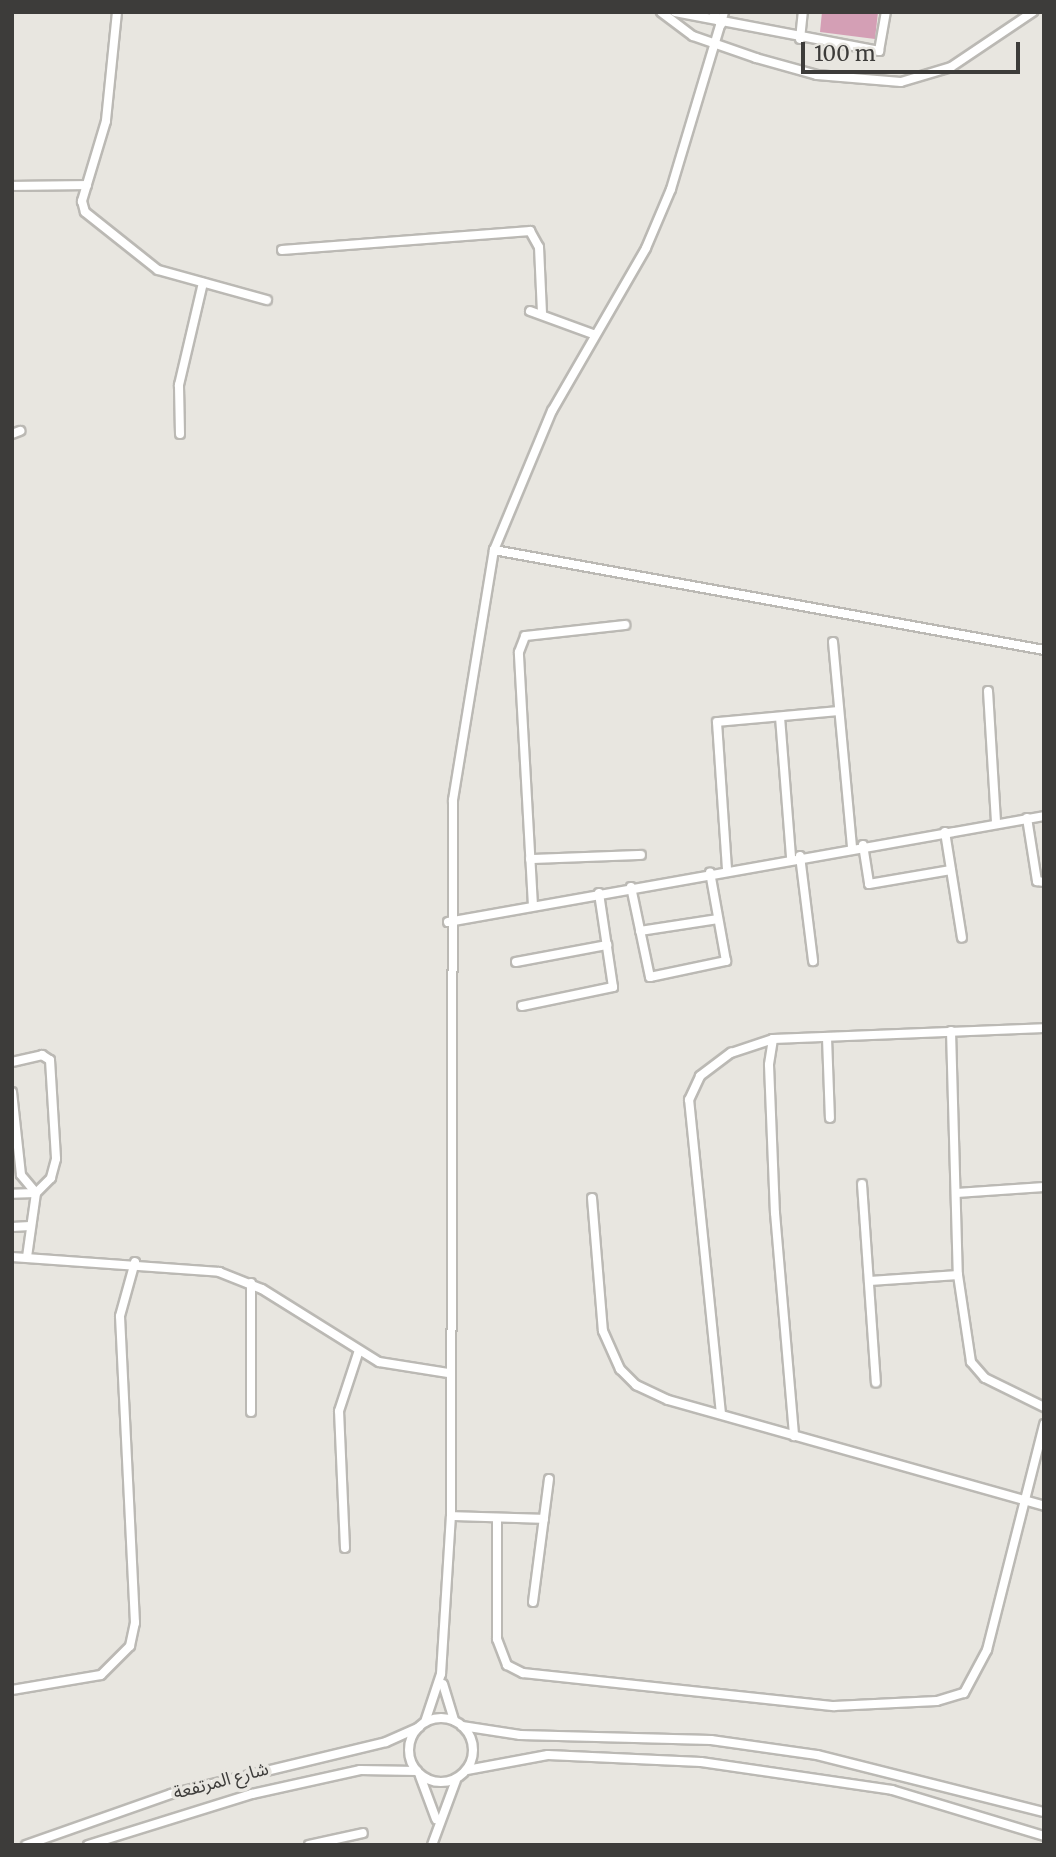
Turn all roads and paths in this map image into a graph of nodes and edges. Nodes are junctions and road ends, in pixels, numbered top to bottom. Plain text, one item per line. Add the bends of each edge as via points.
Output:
1 (117, 12) edge
2 (661, 12) edge
3 (675, 12) edge
4 (713, 12) edge
5 (724, 12) edge
6 (803, 12) edge
7 (886, 12) edge
8 (1033, 12) edge
9 (721, 25) junction
10 (800, 39) junction
11 (715, 45) junction
12 (87, 185) junction
13 (12, 186) edge
14 (282, 250) dead end
15 (203, 283) junction
16 (267, 300) dead end
17 (530, 311) dead end
18 (542, 313) junction
19 (593, 334) junction
20 (180, 435) dead end
21 (494, 550) junction
22 (625, 625) dead end
23 (833, 642) dead end
24 (1044, 650) edge
25 (988, 691) dead end
26 (837, 711) junction
27 (780, 717) junction
28 (1044, 816) edge
29 (1027, 818) junction
30 (996, 823) junction
31 (945, 832) junction
32 (863, 845) junction
33 (852, 847) junction
34 (641, 855) dead end
35 (796, 857) junction
36 (530, 859) junction
37 (727, 869) junction
38 (951, 870) junction
39 (710, 872) junction
40 (1044, 882) edge
41 (631, 887) junction
42 (599, 894) junction
43 (533, 906) junction
44 (718, 919) junction
45 (448, 922) junction
46 (640, 931) junction
47 (962, 938) dead end
48 (607, 945) junction
49 (813, 961) dead end
50 (516, 962) dead end
51 (522, 1006) dead end
52 (1044, 1027) edge
53 (951, 1031) junction
54 (827, 1038) junction
55 (773, 1039) junction
56 (12, 1062) edge
57 (12, 1092) edge
58 (830, 1118) dead end
59 (862, 1184) dead end
60 (1044, 1187) edge
61 (36, 1193) junction
62 (957, 1193) junction
63 (12, 1194) edge
64 (592, 1198) dead end
65 (30, 1226) junction
66 (12, 1227) edge
67 (12, 1257) edge
68 (27, 1257) junction
69 (135, 1262) junction
70 (958, 1275) junction
71 (870, 1281) junction
72 (251, 1283) junction
73 (359, 1350) junction
74 (448, 1373) junction
75 (876, 1383) dead end
76 (1044, 1407) edge
77 (251, 1412) dead end
78 (721, 1414) junction
79 (1044, 1424) edge
80 (794, 1436) junction
81 (549, 1479) dead end
82 (1022, 1502) junction
83 (1044, 1506) edge
84 (451, 1516) junction
85 (497, 1518) junction
86 (544, 1520) junction
87 (345, 1548) dead end
88 (533, 1602) dead end
89 (441, 1674) junction
90 (12, 1690) edge
91 (454, 1720) junction
92 (422, 1725) junction
93 (463, 1726) junction
94 (467, 1770) junction
95 (419, 1773) junction
96 (456, 1780) junction
97 (1044, 1812) edge
98 (436, 1822) junction
99 (363, 1833) dead end
100 (1044, 1836) edge
101 (26, 1845) edge
102 (88, 1845) edge
103 (309, 1845) edge
104 (432, 1845) edge

1 - 12 lane via 106,121
2 - 11 lane
3 - 9 lane
4 - 9 lane
5 - 9 lane
6 - 10 lane
7 - 10 lane via 880,51
8 - 11 lane via 951,67 901,82 817,75
9 - 10 lane
9 - 11 lane
11 - 19 lane via 671,189 646,248
12 - 13 lane
12 - 15 lane via 82,201 89,216 158,270
14 - 18 lane via 530,231 539,247
15 - 16 lane
15 - 20 lane via 179,385
17 - 18 lane
18 - 19 lane
19 - 21 lane via 552,411
21 - 24 lane
21 - 45 lane via 453,800
22 - 36 lane via 525,636 519,652
23 - 26 lane
25 - 30 lane
26 - 27 lane
26 - 33 lane
27 - 35 lane
27 - 37 lane via 717,722
28 - 29 lane
29 - 30 lane
29 - 40 lane via 1037,881
30 - 31 lane
31 - 32 lane
31 - 38 lane
32 - 33 lane
32 - 38 lane via 869,884
33 - 35 lane
34 - 36 lane
35 - 37 lane
35 - 49 lane
36 - 43 lane
37 - 39 lane
38 - 47 lane
39 - 41 lane
39 - 44 lane
41 - 42 lane
41 - 46 lane
42 - 43 lane
42 - 48 lane
43 - 45 lane
44 - 46 lane
44 - 46 lane via 726,961 650,977
45 - 74 lane
48 - 50 lane
48 - 51 lane via 613,987
52 - 53 lane
53 - 54 lane
53 - 62 lane
54 - 55 lane
54 - 58 lane
55 - 78 lane via 730,1053 700,1076 689,1100
55 - 80 lane via 769,1065 775,1213
56 - 61 lane via 42,1055 51,1064 55,1169
57 - 61 lane via 21,1175
59 - 71 lane
60 - 62 lane
61 - 63 lane
61 - 65 lane
62 - 70 lane
64 - 78 lane via 603,1331 620,1369 657,1395
65 - 66 lane
65 - 68 lane
67 - 68 lane
68 - 69 lane
69 - 72 lane via 219,1272
69 - 90 lane via 120,1317 135,1623 130,1646 101,1675
70 - 71 lane
70 - 76 lane via 971,1362 985,1378
71 - 75 lane
72 - 73 lane
72 - 77 lane via 246,1315
73 - 74 lane via 401,1370
73 - 87 lane via 339,1411
74 - 84 lane
78 - 80 lane
79 - 82 lane
80 - 82 lane
81 - 86 lane
82 - 83 lane
82 - 85 lane via 987,1650 964,1693 937,1701 834,1706 523,1673 507,1665 497,1639
84 - 85 lane
84 - 89 lane
85 - 86 lane
86 - 88 lane
89 - 91 lane
89 - 92 lane
91 - 92 lane
91 - 93 lane
92 - 95 lane via 409,1746
92 - 101 lane, شارع المرتفعة via 386,1742 170,1794
93 - 94 lane via 474,1752
93 - 97 lane via 520,1735 710,1740 817,1755
94 - 96 lane
94 - 100 lane via 548,1755 701,1762 892,1790
95 - 96 lane
95 - 98 lane
95 - 102 lane, شارع المرتفعة via 360,1770 252,1794
96 - 98 lane
98 - 104 lane
99 - 103 lane

